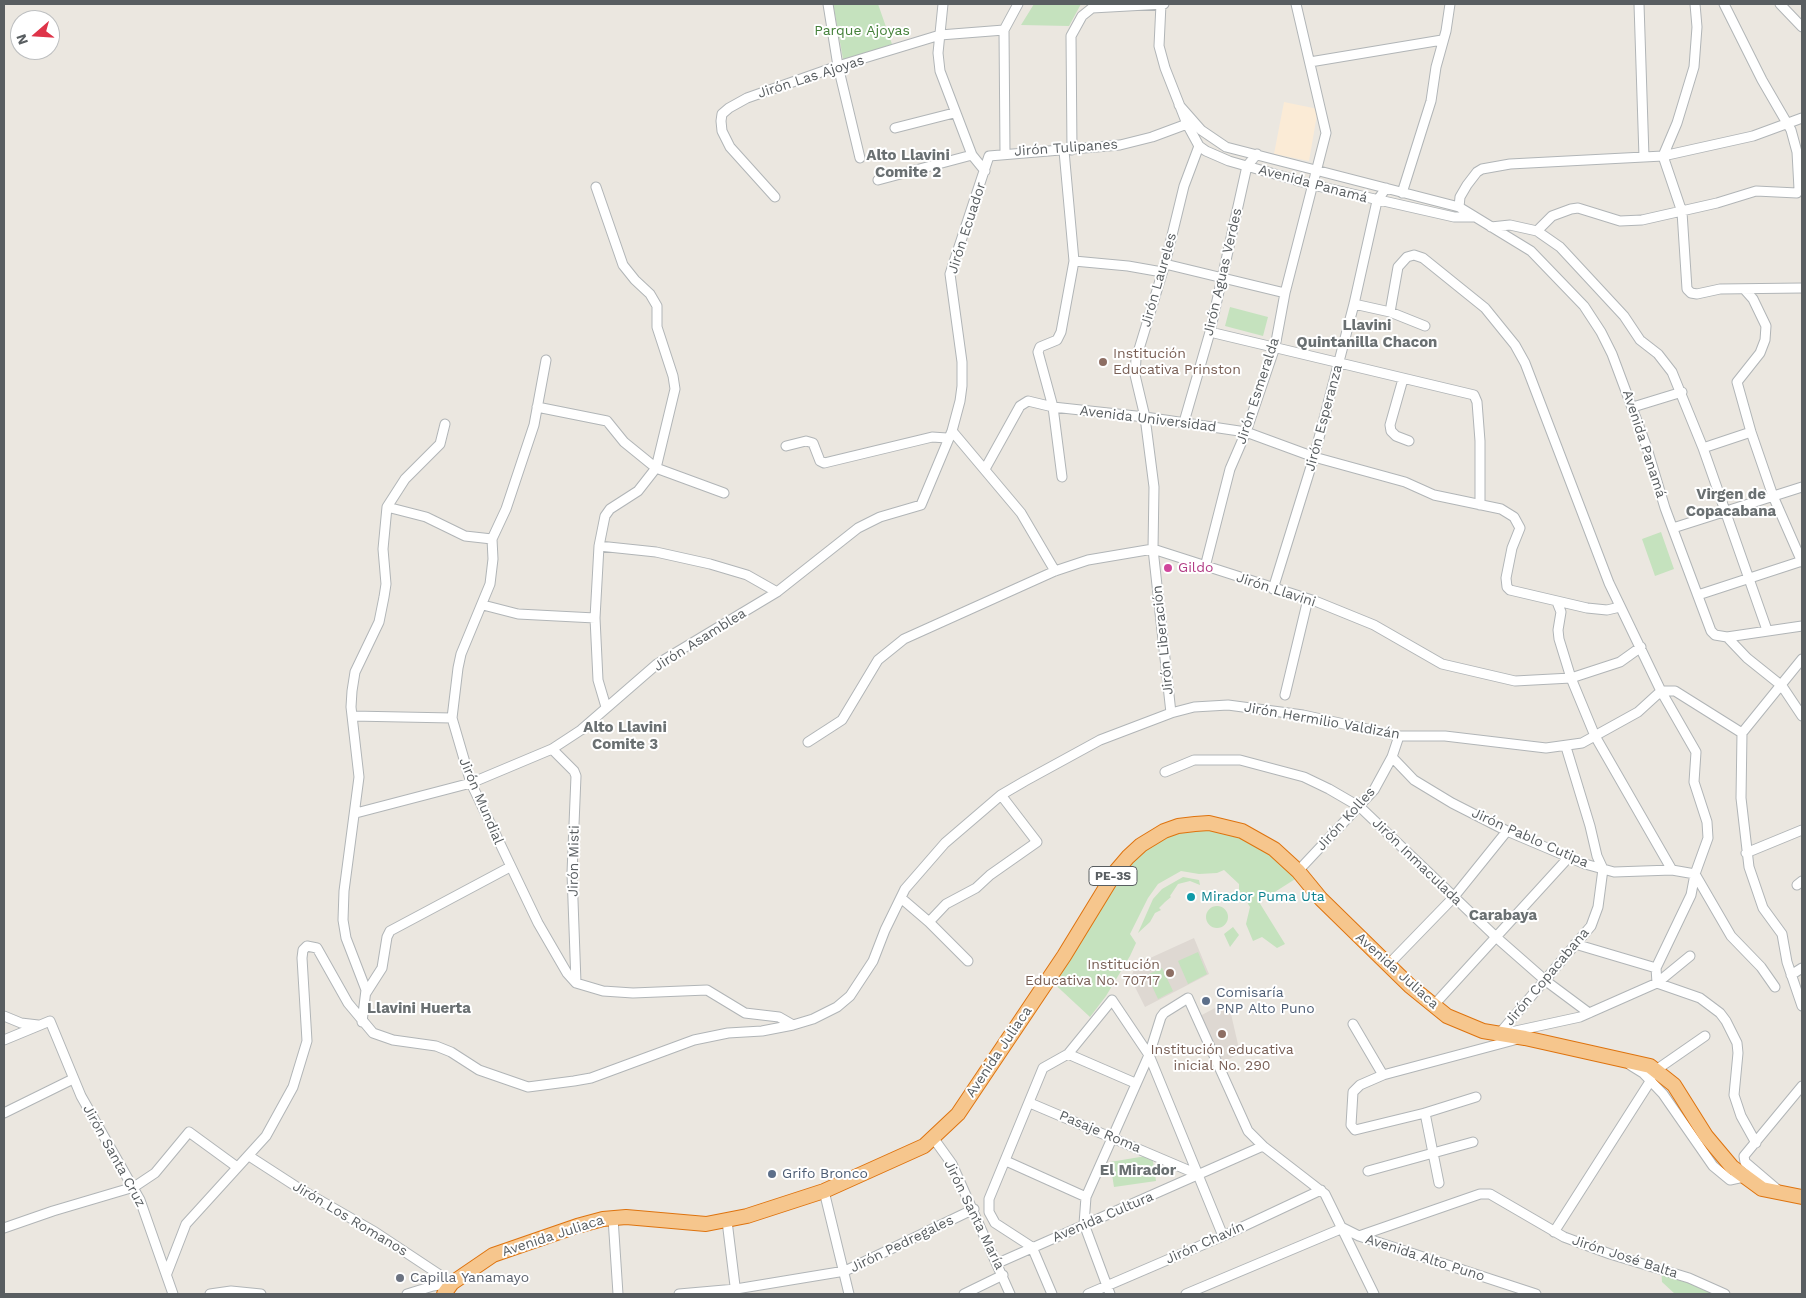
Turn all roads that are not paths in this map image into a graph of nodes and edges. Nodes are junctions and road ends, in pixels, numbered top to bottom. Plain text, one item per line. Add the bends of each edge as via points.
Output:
1 (828, 4) edge
2 (943, 4) edge
3 (1018, 4) edge
4 (1162, 4) edge
5 (1299, 4) edge
6 (1450, 4) edge
7 (1639, 4) edge
8 (1695, 4) edge
9 (1724, 4) edge
10 (1780, 4) edge
11 (1092, 6) edge
12 (1802, 27) edge
13 (1004, 30) junction
14 (940, 35) junction
15 (1442, 40) junction
16 (1310, 62) junction
17 (838, 66) junction
18 (1178, 105) junction
19 (954, 113) junction
20 (1802, 118) edge
21 (1788, 123) junction
22 (1187, 124) junction
23 (895, 128) dead end
24 (1199, 146) junction
25 (1068, 150) junction
26 (1005, 153) junction
27 (1257, 154) junction
28 (972, 155) junction
29 (1663, 156) junction
30 (1644, 157) junction
31 (860, 158) dead end
32 (1247, 166) junction
33 (985, 171) junction
34 (1317, 172) junction
35 (878, 180) dead end
36 (1313, 185) junction
37 (596, 188) dead end
38 (1386, 188) junction
39 (1402, 193) junction
40 (775, 197) dead end
41 (1377, 200) junction
42 (1459, 207) junction
43 (1682, 212) junction
44 (1475, 217) junction
45 (1490, 227) junction
46 (1537, 231) junction
47 (1074, 261) junction
48 (1164, 268) junction
49 (1224, 277) junction
50 (1802, 288) edge
51 (1745, 290) junction
52 (1285, 293) junction
53 (1354, 304) junction
54 (1390, 312) junction
55 (1425, 326) dead end
56 (1210, 332) junction
57 (1274, 348) junction
58 (546, 360) dead end
59 (1338, 363) junction
60 (1403, 379) junction
61 (1682, 392) junction
62 (537, 407) junction
63 (1053, 408) junction
64 (1632, 408) junction
65 (1145, 417) junction
66 (1184, 422) junction
67 (445, 424) dead end
68 (1246, 432) junction
69 (1751, 432) junction
70 (949, 434) junction
71 (1409, 441) dead end
72 (786, 446) dead end
73 (1704, 448) junction
74 (1314, 457) junction
75 (656, 468) junction
76 (985, 469) junction
77 (1062, 477) dead end
78 (1802, 487) edge
79 (724, 493) dead end
80 (926, 495) joint
81 (1774, 496) junction
82 (1480, 505) junction
83 (387, 507) junction
84 (1726, 512) junction
85 (1673, 528) junction
86 (492, 539) junction
87 (599, 546) junction
88 (1153, 549) junction
89 (1802, 561) edge
90 (1205, 567) junction
91 (1056, 570) junction
92 (1750, 578) junction
93 (1273, 589) junction
94 (777, 592) junction
95 (1698, 595) junction
96 (1308, 599) junction
97 (1557, 602) junction
98 (483, 605) junction
99 (1620, 607) junction
100 (595, 618) junction
101 (1802, 626) edge
102 (1767, 630) junction
103 (1727, 637) junction
104 (1640, 647) junction
105 (1802, 659) edge
106 (1571, 678) junction
107 (1782, 686) junction
108 (1661, 691) junction
109 (1285, 695) dead end
110 (606, 707) junction
111 (1171, 713) junction
112 (352, 716) junction
113 (1802, 716) edge
114 (452, 718) junction
115 (1742, 733) junction
116 (1399, 736) junction
117 (1595, 736) junction
118 (808, 742) dead end
119 (1566, 747) junction
120 (552, 749) junction
121 (1392, 758) junction
122 (1165, 772) dead end
123 (471, 783) junction
124 (1001, 795) junction
125 (1360, 807) junction
126 (356, 812) junction
127 (1802, 830) edge
128 (1507, 831) junction
129 (1746, 853) junction
130 (1569, 857) junction
131 (510, 867) junction
132 (1603, 869) junction
133 (1672, 870) junction
134 (1298, 871) junction
135 (1695, 874) junction
136 (901, 898) junction
137 (1453, 898) junction
138 (930, 922) junction
139 (1497, 938) junction
140 (1575, 944) junction
141 (1690, 956) dead end
142 (968, 961) dead end
143 (1388, 965) junction
144 (1656, 968) junction
145 (1802, 968) edge
146 (1791, 975) junction
147 (1546, 981) junction
148 (576, 983) junction
149 (1657, 983) junction
150 (1775, 987) dead end
151 (366, 993) junction
152 (1433, 1006) junction
153 (1802, 1006) edge
154 (1589, 1013) junction
155 (4, 1016) edge
156 (362, 1022) junction
157 (1353, 1024) dead end
158 (38, 1025) junction
159 (793, 1025) junction
160 (1499, 1034) junction
161 (1705, 1036) dead end
162 (1525, 1038) junction
163 (4, 1040) edge
164 (1068, 1054) junction
165 (1149, 1055) junction
166 (1383, 1075) junction
167 (1653, 1075) junction
168 (73, 1079) junction
169 (1135, 1083) junction
170 (1802, 1086) edge
171 (1476, 1097) dead end
172 (1030, 1103) junction
173 (4, 1113) edge
174 (1425, 1113) junction
175 (1111, 1136) junction
176 (934, 1139) junction
177 (1473, 1142) dead end
178 (1756, 1143) junction
179 (1263, 1146) junction
180 (1434, 1154) junction
181 (249, 1156) junction
182 (1006, 1161) junction
183 (237, 1167) junction
184 (1368, 1172) dead end
185 (1197, 1175) junction
186 (1439, 1183) dead end
187 (134, 1187) junction
188 (1321, 1190) junction
189 (824, 1191) junction
190 (1781, 1193) junction
191 (1086, 1197) junction
192 (1802, 1197) edge
193 (974, 1209) junction
194 (613, 1218) junction
195 (727, 1221) junction
196 (1084, 1224) junction
197 (4, 1228) edge
198 (1343, 1228) junction
199 (1554, 1232) junction
200 (1224, 1236) junction
201 (1359, 1236) junction
202 (1032, 1247) junction
203 (998, 1263) junction
204 (845, 1271) junction
205 (167, 1273) junction
206 (1003, 1275) junction
207 (448, 1289) edge
208 (1109, 1290) edge
209 (736, 1292) edge
210 (174, 1294) edge
211 (210, 1294) edge
212 (261, 1294) edge
213 (407, 1294) edge
214 (618, 1294) edge
215 (679, 1294) edge
216 (849, 1294) edge
217 (964, 1294) edge
218 (1010, 1294) edge
219 (1052, 1294) edge
220 (1088, 1294) edge
221 (1186, 1294) edge
222 (1374, 1294) edge
223 (1536, 1294) edge
224 (1725, 1294) edge

1 - 17 street
2 - 14 street, Jirón Ecuador
3 - 13 street
4 - 11 street
4 - 18 street, Avenida Panamá via 1159,46
5 - 16 street, Jirón Esmeralda
6 - 15 street
7 - 30 street
8 - 29 street via 1694,67
9 - 21 street via 1762,80
10 - 12 street
11 - 25 street via 1071,36
13 - 14 street, Jirón Las Ajoyas
13 - 26 street
14 - 17 street, Jirón Las Ajoyas
14 - 19 street, Jirón Ecuador via 940,71
15 - 16 street
15 - 39 street via 1431,101
16 - 34 street, Jirón Esmeralda via 1326,133
17 - 31 street
17 - 40 street, Jirón Las Ajoyas via 747,98 722,114 722,131 733,154
18 - 22 street, Avenida Panamá
18 - 27 street, Avenida Panamá via 1216,141 1226,147
19 - 23 street
19 - 28 street, Jirón Ecuador
20 - 21 street
21 - 29 street via 1753,136
21 - 43 street via 1797,152 1797,193 1756,191
22 - 24 street, Avenida Panamá
22 - 25 street, Jirón Tulipanes via 1120,145
24 - 32 street, Avenida Panamá via 1228,161
24 - 48 street, Jirón Laureles via 1184,186
25 - 26 street, Jirón Tulipanes
25 - 47 street
26 - 33 street, Jirón Tulipanes via 989,156
27 - 32 street, Jirón Aguas Verdes
27 - 34 street, Avenida Panamá
28 - 33 street, Jirón Ecuador
28 - 35 street
29 - 30 street
29 - 43 street
30 - 42 street via 1482,168 1467,185
32 - 36 street, Avenida Panamá
32 - 49 street, Jirón Aguas Verdes
33 - 70 street, Jirón Ecuador via 950,274 962,362 962,386
34 - 36 street, Jirón Esmeralda
34 - 38 street, Avenida Panamá
36 - 41 street, Avenida Panamá
36 - 52 street, Jirón Esmeralda
37 - 75 street via 623,265 657,306 657,327 673,376 673,402
38 - 39 street, Avenida Panamá
38 - 41 street, Jirón Esperanza
39 - 42 street, Avenida Panamá
41 - 44 street, Avenida Panamá via 1454,217
41 - 53 street, Jirón Esperanza
42 - 44 street, Avenida Panamá
43 - 46 street via 1620,221 1571,208 1552,216
43 - 51 street via 1687,289 1697,294
44 - 45 street, Avenida Panamá
45 - 46 street via 1510,225
45 - 64 street, Avenida Panamá via 1531,251 1584,306 1612,354
46 - 61 street via 1570,255 1624,316 1640,340 1658,354
47 - 48 street
47 - 63 street via 1062,332 1057,340 1040,347 1038,352
48 - 49 street
48 - 65 street, Jirón Laureles via 1136,359
49 - 52 street
49 - 56 street, Jirón Aguas Verdes
50 - 51 street via 1776,286
51 - 69 street via 1766,326 1760,353 1737,382
52 - 57 street, Jirón Esmeralda
53 - 54 street
53 - 59 street, Jirón Esperanza
54 - 55 street
54 - 99 street via 1398,267 1407,257 1414,255 1430,263 1485,308 1501,326 1515,345 1534,384 1596,554
56 - 57 street
56 - 66 street, Jirón Aguas Verdes
57 - 59 street
57 - 68 street, Jirón Esmeralda
58 - 62 street, Jirón Mundial
59 - 60 street
59 - 74 street, Jirón Esperanza
60 - 71 street via 1390,425 1396,436
60 - 82 street via 1474,395 1477,402
61 - 64 street
61 - 73 street
62 - 75 street via 606,421 624,442
62 - 86 street, Jirón Mundial via 511,493
63 - 65 street, Avenida Universidad
63 - 76 street, Avenida Universidad via 1028,401 1020,406
63 - 77 street
64 - 85 street, Avenida Panamá
65 - 66 street, Avenida Universidad
65 - 88 street, Jirón Liberación via 1154,487
66 - 68 street, Avenida Universidad
67 - 83 street via 440,444 405,479
68 - 74 street, Avenida Universidad
68 - 90 street, Jirón Esmeralda via 1230,469
69 - 73 street
69 - 81 street
70 - 72 street via 824,463 820,461 813,443
70 - 76 street
70 - 80 street, Jirón Ecuador
73 - 84 street
74 - 82 street, Avenida Universidad via 1405,482 1434,495
74 - 93 street, Jirón Esperanza
75 - 79 street
75 - 87 street via 638,491 606,512
76 - 91 street via 1021,513
78 - 81 street
80 - 94 street, Jirón Asamblea via 918,507 880,516 858,528
81 - 84 street
81 - 89 street
82 - 97 street, Avenida Universidad via 1508,512 1520,528 1512,548 1507,586 1514,592
83 - 86 street via 426,517 465,536
83 - 112 street via 383,549 384,597 379,622 355,672 350,707
84 - 85 street
84 - 92 street
85 - 95 street, Avenida Panamá
86 - 98 street, Jirón Mundial via 492,572
87 - 94 street via 656,552 710,564 747,575
87 - 100 street
88 - 90 street, Jirón Llavini
88 - 91 street, Jirón Llavini via 1088,560
88 - 111 street, Jirón Liberación
89 - 92 street
90 - 93 street, Jirón Llavini
91 - 118 street, Jirón Llavini via 904,639 878,660 842,720
92 - 95 street
92 - 102 street
93 - 96 street, Jirón Llavini
94 - 110 street, Jirón Asamblea via 687,644
95 - 103 street, Avenida Panamá via 1712,631 1715,635
96 - 106 street, Jirón Llavini via 1374,625 1442,664 1515,681
96 - 109 street
97 - 99 street via 1599,610
97 - 106 street via 1561,612 1559,639
98 - 100 street via 518,614
98 - 114 street, Jirón Mundial via 461,654
99 - 104 street
100 - 110 street via 598,680
101 - 102 street
102 - 103 street
103 - 107 street, Avenida Panamá
104 - 106 street, Jirón Llavini via 1620,662
104 - 108 street
105 - 107 street
106 - 117 street
107 - 113 street, Avenida Panamá
107 - 115 street
108 - 115 street via 1675,691
108 - 117 street, Jirón Hermilio Valdizán via 1638,712
108 - 135 street via 1697,756 1694,782 1708,831
110 - 120 street, Jirón Asamblea via 581,730
111 - 116 street, Jirón Hermilio Valdizán via 1194,707 1228,705 1303,715
111 - 124 street, Jirón Hermilio Valdizán via 1100,740
112 - 114 street
112 - 126 street via 359,777
114 - 123 street, Jirón Mundial
115 - 129 street via 1741,798
116 - 119 street, Jirón Hermilio Valdizán via 1445,736 1546,748
116 - 121 street, Jirón Kolles
117 - 119 street, Jirón Hermilio Valdizán
117 - 133 street
119 - 132 street, Jirón Copacabana
120 - 123 street, Jirón Asamblea
120 - 148 street, Jirón Misti via 576,776 572,873
121 - 125 street, Jirón Kolles
121 - 128 street, Jirón Pablo Cutipa via 1414,780
122 - 125 street, Jirón Inmaculada via 1194,760 1240,760 1304,777
123 - 126 street, Jirón Asamblea
123 - 131 street, Jirón Mundial
124 - 136 street, Jirón Hermilio Valdizán via 945,843
124 - 138 street via 1037,842 976,888 946,904
125 - 134 street, Jirón Kolles
125 - 137 street, Jirón Inmaculada
126 - 151 street via 344,891 344,920 346,938
127 - 129 street
128 - 130 street, Jirón Pablo Cutipa
128 - 137 street
129 - 146 street via 1763,908 1782,934
130 - 132 street, Jirón Pablo Cutipa
130 - 139 street
131 - 148 street, Jirón Mundial via 542,930
131 - 151 street via 390,931 382,968
132 - 133 street, Jirón Pablo Cutipa via 1625,873
132 - 140 street, Jirón Copacabana via 1595,917
133 - 135 street, Jirón Pablo Cutipa
134 - 143 highway, Avenida Juliaca / PE-3S via 1321,899
134 - 176 highway, Avenida Juliaca / PE-3S via 1264,842 1209,823 1178,826 1141,844 1116,871 1064,956 958,1114
135 - 144 street via 1691,895
135 - 150 street via 1731,936 1761,966
136 - 138 street
136 - 159 street, Jirón Hermilio Valdizán via 873,962 850,996 829,1011
137 - 139 street, Jirón Inmaculada
137 - 143 street
138 - 142 street
139 - 147 street, Jirón Inmaculada
139 - 152 street
140 - 144 street
140 - 147 street, Jirón Copacabana
141 - 149 street
143 - 152 highway, Avenida Juliaca / PE-3S
144 - 149 street
145 - 146 street
146 - 153 street
147 - 154 street, Jirón Inmaculada
147 - 160 street, Jirón Copacabana
148 - 159 street via 633,993 707,990 745,1013 778,1017
149 - 154 street
149 - 178 street via 1700,998 1726,1021 1737,1043 1734,1095
151 - 156 street
152 - 160 highway, Avenida Juliaca / PE-3S via 1465,1024
154 - 160 street via 1550,1025
155 - 158 street
156 - 159 street, Jirón Hermilio Valdizán via 373,1033 436,1046 479,1070 528,1087 591,1078 694,1040
156 - 181 street, Jirón Hermilio Valdizán via 339,990 317,948 307,946 302,958 307,1029 305,1053 286,1103
157 - 166 street
158 - 163 street
158 - 168 street, Jirón Santa Cruz via 50,1020
160 - 162 highway, Avenida Juliaca / PE-3S
161 - 167 street
162 - 166 street
162 - 167 highway, Avenida Juliaca / PE-3S via 1640,1063
164 - 165 street via 1112,1000
164 - 169 street
164 - 172 street via 1043,1068
165 - 169 street
165 - 179 street via 1164,1013 1188,998 1248,1131
165 - 185 street
166 - 174 street via 1360,1085 1353,1092 1353,1129
167 - 190 highway, Avenida Juliaca / PE-3S via 1674,1085 1717,1151 1744,1176 1762,1189
167 - 199 street
168 - 173 street
168 - 187 street, Jirón Santa Cruz
169 - 175 street
170 - 178 street
171 - 174 street
172 - 175 street, Pasaje Roma
172 - 182 street
174 - 180 street
175 - 185 street, Pasaje Roma
175 - 191 street
176 - 189 highway, Avenida Juliaca / PE-3S
176 - 193 street, Jirón Santa María via 952,1164
177 - 180 street
178 - 190 street via 1744,1156 1745,1162
179 - 185 street, Avenida Cultura
179 - 188 street
180 - 184 street
180 - 186 street
181 - 183 street, Jirón Hermilio Valdizán
181 - 207 street, Jirón Los Romanos via 375,1232
182 - 191 street
182 - 202 street via 989,1199 989,1212 995,1223
183 - 187 street via 189,1132 155,1173
183 - 205 street, Jirón Hermilio Valdizán via 186,1224
185 - 196 street, Avenida Cultura
185 - 200 street
187 - 197 street
187 - 205 street, Jirón Santa Cruz
188 - 198 street
188 - 200 street, Jirón Chavín
189 - 195 highway, Avenida Juliaca / PE-3S via 784,1206
189 - 204 street
190 - 192 highway, Avenida Juliaca / PE-3S
191 - 196 street
193 - 203 street, Jirón Santa María
193 - 204 street, Jirón Pedregales
194 - 195 highway, Avenida Juliaca / PE-3S via 661,1218 706,1224
194 - 207 highway, Avenida Juliaca / PE-3S via 577,1226 503,1251
194 - 214 street
195 - 209 street
196 - 202 street, Avenida Cultura
196 - 208 street
198 - 201 street, Avenida Alto Puno
198 - 221 street
198 - 222 street
199 - 201 street, Jirón José Balta via 1494,1196 1485,1194
199 - 224 street, Jirón José Balta via 1602,1251 1690,1278
200 - 208 street, Jirón Chavín
201 - 223 street, Avenida Alto Puno
202 - 203 street, Avenida Cultura
202 - 219 street
203 - 206 street, Jirón Santa María
204 - 209 street, Jirón Pedregales
204 - 216 street
205 - 210 street, Jirón Santa Cruz
206 - 217 street
206 - 218 street, Jirón Santa María
207 - 213 street
208 - 220 street, Jirón Chavín
209 - 215 street, Jirón Pedregales
211 - 212 street

